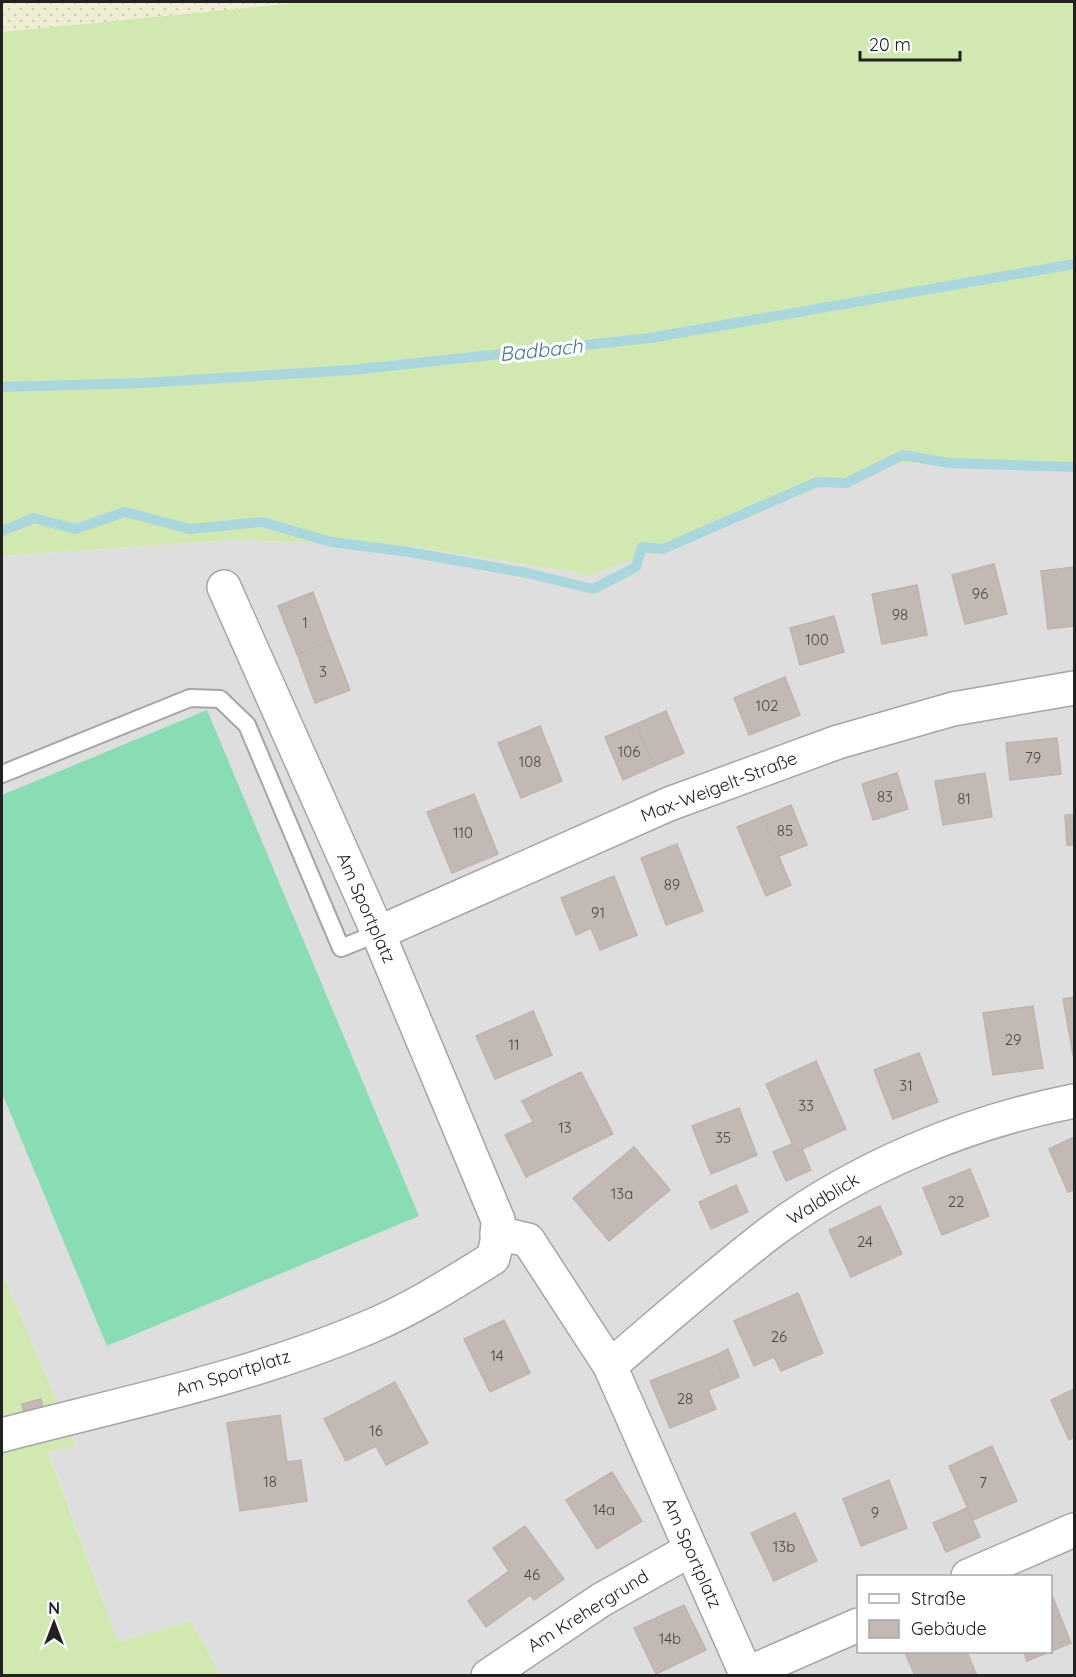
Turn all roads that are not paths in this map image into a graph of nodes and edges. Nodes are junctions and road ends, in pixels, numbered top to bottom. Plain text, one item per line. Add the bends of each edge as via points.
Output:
1 (224, 587) dead end
2 (1074, 688) edge
3 (2, 774) edge
4 (378, 933) junction
5 (1074, 1101) edge
6 (497, 1233) junction
7 (610, 1366) junction
8 (2, 1435) edge
9 (1074, 1530) edge
10 (690, 1550) junction
11 (970, 1575) edge
12 (857, 1625) edge
13 (746, 1675) edge
14 (488, 1676) edge

1 - 4 street, Am Sportplatz
2 - 4 street, Max-Weigelt-Straße via 954,709 838,742 669,804
3 - 4 lane via 190,698 220,699 247,726 341,948
4 - 6 street, Am Sportplatz via 498,1220
5 - 7 street, Waldblick via 997,1121 918,1148 857,1177 772,1232
6 - 7 street, Am Sportplatz via 528,1240
6 - 8 street, Am Sportplatz via 493,1258 370,1327 252,1371
7 - 10 street, Am Sportplatz
9 - 11 street
10 - 13 street, Am Sportplatz
10 - 14 street, Am Krehergrund via 601,1600
12 - 13 street

